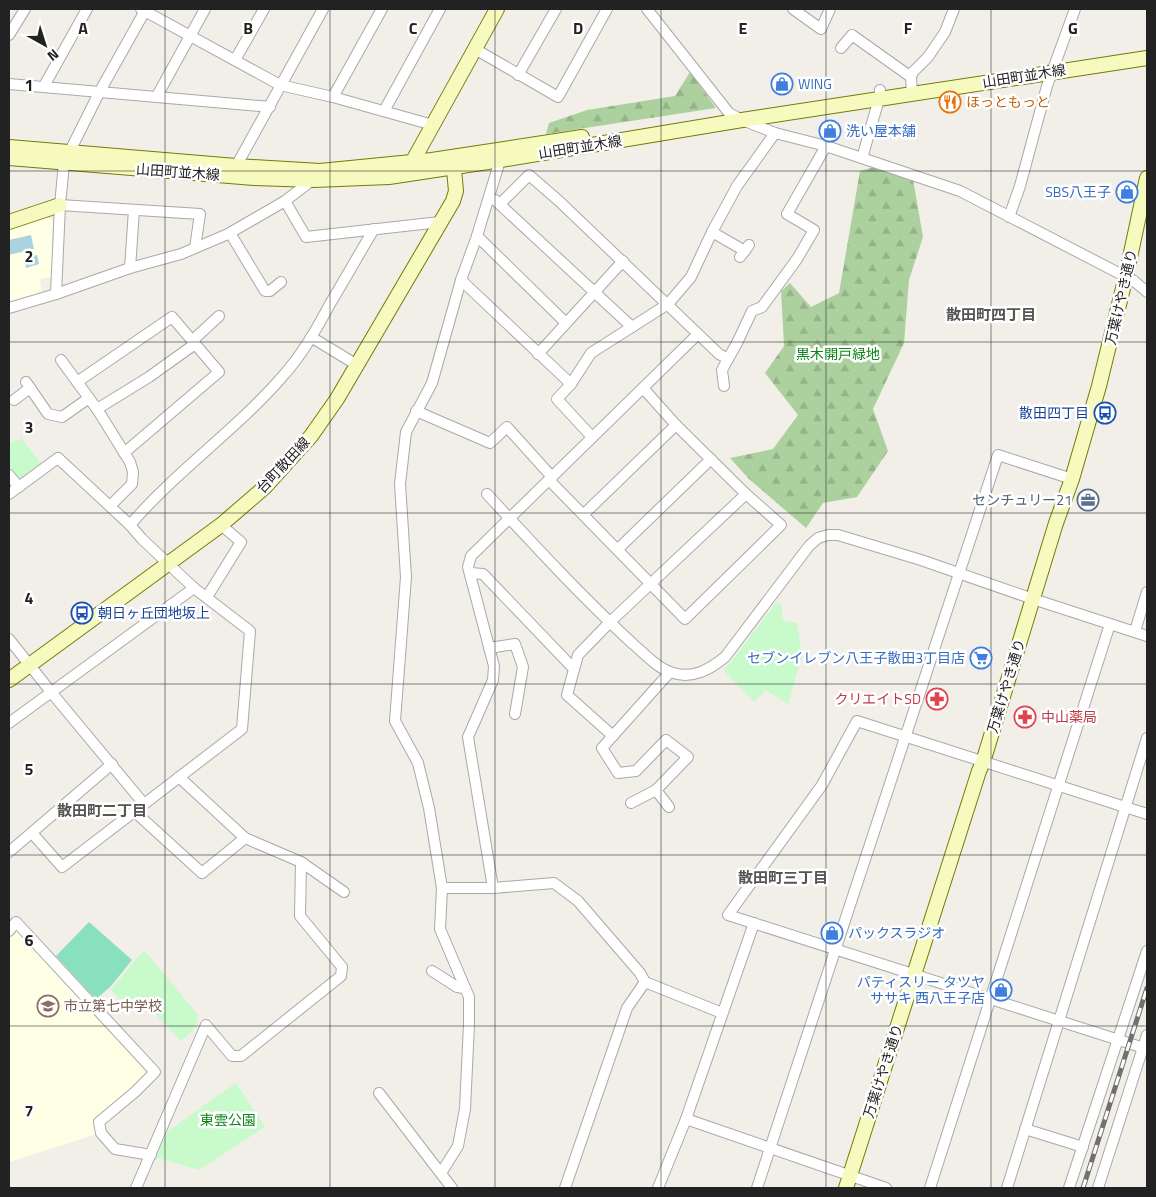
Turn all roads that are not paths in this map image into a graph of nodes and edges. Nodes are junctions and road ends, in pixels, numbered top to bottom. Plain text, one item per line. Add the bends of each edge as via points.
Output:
1 (25, 9) edge
2 (88, 9) edge
3 (205, 9) edge
4 (264, 9) edge
5 (323, 9) edge
6 (382, 9) edge
7 (440, 9) edge
8 (497, 9) edge
9 (556, 9) edge
10 (607, 9) edge
11 (646, 9) edge
12 (793, 9) edge
13 (830, 9) edge
14 (954, 9) edge
15 (1075, 9) edge
16 (144, 10) edge
17 (9, 35) edge
18 (189, 36) junction
19 (841, 48) dead end
20 (474, 49) junction
21 (1147, 49) edge
22 (1147, 58) edge
23 (235, 60) junction
24 (1054, 67) junction
25 (518, 75) junction
26 (9, 84) edge
27 (44, 86) junction
28 (280, 86) junction
29 (912, 86) junction
30 (100, 91) junction
31 (879, 95) junction
32 (157, 96) junction
33 (333, 97) junction
34 (270, 107) junction
35 (384, 111) junction
36 (729, 113) junction
37 (742, 120) junction
38 (433, 125) junction
39 (775, 133) junction
40 (626, 135) junction
41 (826, 146) junction
42 (9, 147) edge
43 (502, 155) junction
44 (9, 158) edge
45 (67, 158) junction
46 (862, 158) junction
47 (453, 162) junction
48 (409, 168) junction
49 (234, 171) junction
50 (317, 176) junction
51 (1147, 178) edge
52 (489, 196) junction
53 (285, 201) junction
54 (500, 204) junction
55 (60, 205) junction
56 (134, 210) junction
57 (1009, 217) junction
58 (9, 222) edge
59 (440, 222) junction
60 (1143, 224) edge
61 (374, 229) junction
62 (712, 232) junction
63 (230, 233) junction
64 (476, 236) junction
65 (195, 248) junction
66 (745, 251) dead end
67 (623, 261) junction
68 (130, 268) junction
69 (1126, 276) junction
70 (461, 280) junction
71 (281, 282) dead end
72 (595, 292) junction
73 (1147, 292) edge
74 (56, 294) junction
75 (668, 304) junction
76 (9, 308) edge
77 (219, 316) dead end
78 (566, 323) junction
79 (632, 327) junction
80 (698, 334) junction
81 (311, 337) junction
82 (193, 342) junction
83 (538, 354) junction
84 (728, 358) junction
85 (61, 360) dead end
86 (357, 365) junction
87 (77, 382) junction
88 (571, 384) junction
89 (724, 386) dead end
90 (643, 388) junction
91 (89, 398) junction
92 (14, 400) dead end
93 (97, 409) junction
94 (416, 411) junction
95 (676, 425) junction
96 (592, 437) junction
97 (124, 453) junction
98 (711, 459) junction
99 (9, 475) edge
100 (550, 478) junction
101 (1072, 479) junction
102 (19, 487) junction
103 (9, 494) edge
104 (487, 494) dead end
105 (746, 494) junction
106 (110, 506) junction
107 (584, 514) junction
108 (510, 518) junction
109 (130, 525) junction
110 (221, 525) junction
111 (618, 549) junction
112 (169, 564) junction
113 (959, 573) junction
114 (470, 574) junction
115 (651, 584) junction
116 (194, 588) junction
117 (1147, 592) edge
118 (207, 597) junction
119 (1032, 599) junction
120 (610, 622) junction
121 (1110, 624) junction
122 (1134, 632) junction
123 (1147, 636) edge
124 (9, 639) edge
125 (489, 648) junction
126 (29, 665) junction
127 (574, 669) junction
128 (670, 672) junction
129 (9, 680) edge
130 (50, 692) junction
131 (515, 714) dead end
132 (9, 722) edge
133 (613, 736) junction
134 (905, 737) junction
135 (1147, 738) edge
136 (983, 762) junction
137 (112, 764) junction
138 (179, 777) junction
139 (1058, 786) junction
140 (656, 790) junction
141 (631, 803) dead end
142 (144, 804) junction
143 (669, 807) dead end
144 (1126, 807) junction
145 (135, 812) junction
146 (1147, 814) edge
147 (32, 833) junction
148 (245, 838) junction
149 (9, 852) edge
150 (301, 862) junction
151 (442, 888) junction
152 (493, 888) junction
153 (344, 892) dead end
154 (754, 923) junction
155 (9, 931) edge
156 (835, 949) junction
157 (1147, 951) edge
158 (432, 971) dead end
159 (913, 975) junction
160 (645, 982) junction
161 (464, 988) junction
162 (990, 999) junction
163 (722, 1013) junction
164 (1059, 1021) junction
165 (1147, 1035) edge
166 (1119, 1040) junction
167 (1145, 1049) edge
168 (379, 1093) dead end
169 (686, 1119) junction
170 (1026, 1129) junction
171 (1083, 1147) junction
172 (770, 1149) junction
173 (151, 1155) junction
174 (441, 1173) junction
175 (848, 1182) edge
176 (136, 1188) edge
177 (452, 1188) edge
178 (565, 1188) edge
179 (658, 1188) edge
180 (757, 1188) edge
181 (886, 1188) edge
182 (930, 1188) edge
183 (1007, 1188) edge
184 (1069, 1188) edge
185 (1098, 1188) edge

1 - 17 street
2 - 27 street
3 - 18 street
4 - 23 street
5 - 28 street
6 - 33 street
7 - 35 street
8 - 20 street
9 - 25 street
10 - 25 street via 558,97
11 - 36 street
12 - 13 street via 821,30
14 - 29 street via 945,32 913,72
15 - 24 street
16 - 18 street
16 - 30 street
18 - 23 street
18 - 32 street
19 - 29 street via 852,34
20 - 25 street
20 - 38 street
21 - 24 street, 山田町並木線
22 - 24 street, 山田町並木線
23 - 28 street
24 - 29 street, 山田町並木線
24 - 57 street
26 - 27 street
27 - 30 street
28 - 33 street
28 - 34 street
29 - 31 street, 山田町並木線
30 - 32 street
30 - 45 street
31 - 36 street, 山田町並木線
31 - 37 street, 山田町並木線
31 - 46 street
32 - 34 street
33 - 35 street
34 - 49 street
35 - 38 street
36 - 37 street
36 - 40 street, 山田町並木線
37 - 39 street
37 - 40 street, 山田町並木線
38 - 48 street
39 - 41 street
39 - 62 street via 737,186
40 - 43 street, 山田町並木線
41 - 46 street
41 - 84 street via 787,214 814,230 798,259 762,307 752,311
42 - 45 street, 山田町並木線
43 - 47 street, 山田町並木線
43 - 52 street
44 - 45 street, 山田町並木線
45 - 49 street, 山田町並木線
45 - 55 street
46 - 57 street via 960,190
47 - 48 street, 山田町並木線
47 - 59 street, 台町散田線 via 456,191
48 - 50 street, 山田町並木線
49 - 50 street, 山田町並木線
50 - 53 street
51 - 60 street, 万葉けやき通り
52 - 54 street
52 - 64 street
53 - 61 street via 306,237
53 - 63 street
54 - 67 street via 529,174
54 - 72 street
55 - 56 street
55 - 58 street
55 - 74 street
56 - 65 street via 200,214
56 - 68 street
57 - 69 street
59 - 61 street
59 - 86 street, 台町散田線
60 - 69 street, 万葉けやき通り
61 - 81 street
62 - 66 street
62 - 75 street via 691,277
63 - 65 street
63 - 71 street via 265,291
64 - 70 street
64 - 78 street
65 - 68 street
67 - 72 street
67 - 75 street
68 - 74 street
69 - 73 street
69 - 101 street, 万葉けやき通り
70 - 83 street
70 - 94 street via 432,383
72 - 78 street
72 - 79 street
74 - 76 street
75 - 79 street
75 - 80 street
77 - 82 street
78 - 83 street
79 - 88 street via 591,354
80 - 84 street
80 - 90 street
81 - 86 street
81 - 109 street via 269,392 147,504
82 - 87 street via 172,317
82 - 93 street via 149,377
82 - 97 street via 219,372
83 - 88 street
84 - 89 street via 722,370
85 - 87 street
86 - 110 street, 台町散田線 via 337,399 300,449 265,487
87 - 91 street
88 - 96 street via 557,399
90 - 95 street
90 - 96 street
91 - 92 street via 62,417 48,414 28,385
91 - 93 street
93 - 97 street
94 - 100 street via 490,443 507,427
94 - 151 street via 406,432 400,484 406,577 395,721 418,764
95 - 98 street
95 - 107 street
96 - 100 street
97 - 106 street via 133,472 132,484
98 - 105 street
98 - 111 street
99 - 102 street
100 - 107 street
100 - 108 street
101 - 113 street via 998,455
101 - 119 street, 万葉けやき通り
102 - 103 street
102 - 106 street via 58,458
104 - 108 street
105 - 115 street
105 - 115 street via 781,525 685,619
106 - 109 street
107 - 111 street
108 - 114 street via 471,556
108 - 120 street
109 - 112 street
110 - 112 street, 台町散田線
110 - 118 street via 241,542
111 - 115 street
112 - 116 street
112 - 126 street, 台町散田線
113 - 119 street
113 - 128 street via 838,535 818,538 713,667 689,675
113 - 134 street
114 - 125 street
114 - 127 street via 483,574
115 - 120 street
116 - 118 street
116 - 130 street
117 - 122 street
118 - 138 street via 250,631 242,729
119 - 121 street
119 - 136 street, 万葉けやき通り
120 - 127 street via 578,655
120 - 128 street
121 - 122 street
121 - 139 street
122 - 123 street
124 - 126 street
125 - 131 street via 515,644 523,667
125 - 152 street via 494,666 493,680 468,737
126 - 129 street, 台町散田線
126 - 130 street
127 - 133 street via 567,695
128 - 133 street
130 - 132 street
130 - 137 street
133 - 140 street via 602,748 618,772 636,771 666,740 688,757
134 - 136 street
134 - 154 street via 856,721 822,785 728,915
134 - 156 street
135 - 144 street
136 - 139 street
136 - 159 street, 万葉けやき通り
137 - 142 street
137 - 147 street
138 - 142 street
138 - 148 street
139 - 144 street
139 - 162 street
140 - 141 street
140 - 143 street
142 - 145 street
144 - 146 street
144 - 164 street
145 - 147 street via 62,868
145 - 148 street via 202,873
147 - 149 street
148 - 150 street
150 - 153 street
150 - 173 street via 300,916 342,967 342,976 241,1056 232,1056 206,1025
151 - 152 street
151 - 161 street via 440,929
152 - 160 street via 554,883 578,901
154 - 156 street
154 - 163 street
155 - 173 street via 16,922 155,1072 99,1122 101,1133 115,1149
156 - 159 street
156 - 172 street
157 - 166 street
158 - 161 street
159 - 162 street
159 - 175 street, 万葉けやき通り
160 - 163 street
160 - 178 street via 627,1008
161 - 174 street via 469,997 465,1109 458,1146
162 - 164 street
162 - 182 street
163 - 169 street
164 - 166 street
164 - 170 street
165 - 167 street
166 - 167 street
166 - 171 street
167 - 185 street
168 - 174 street
169 - 172 street
169 - 179 street
170 - 171 street
170 - 183 street
171 - 184 street
172 - 175 street
172 - 180 street
173 - 176 street
174 - 177 street
175 - 181 street

